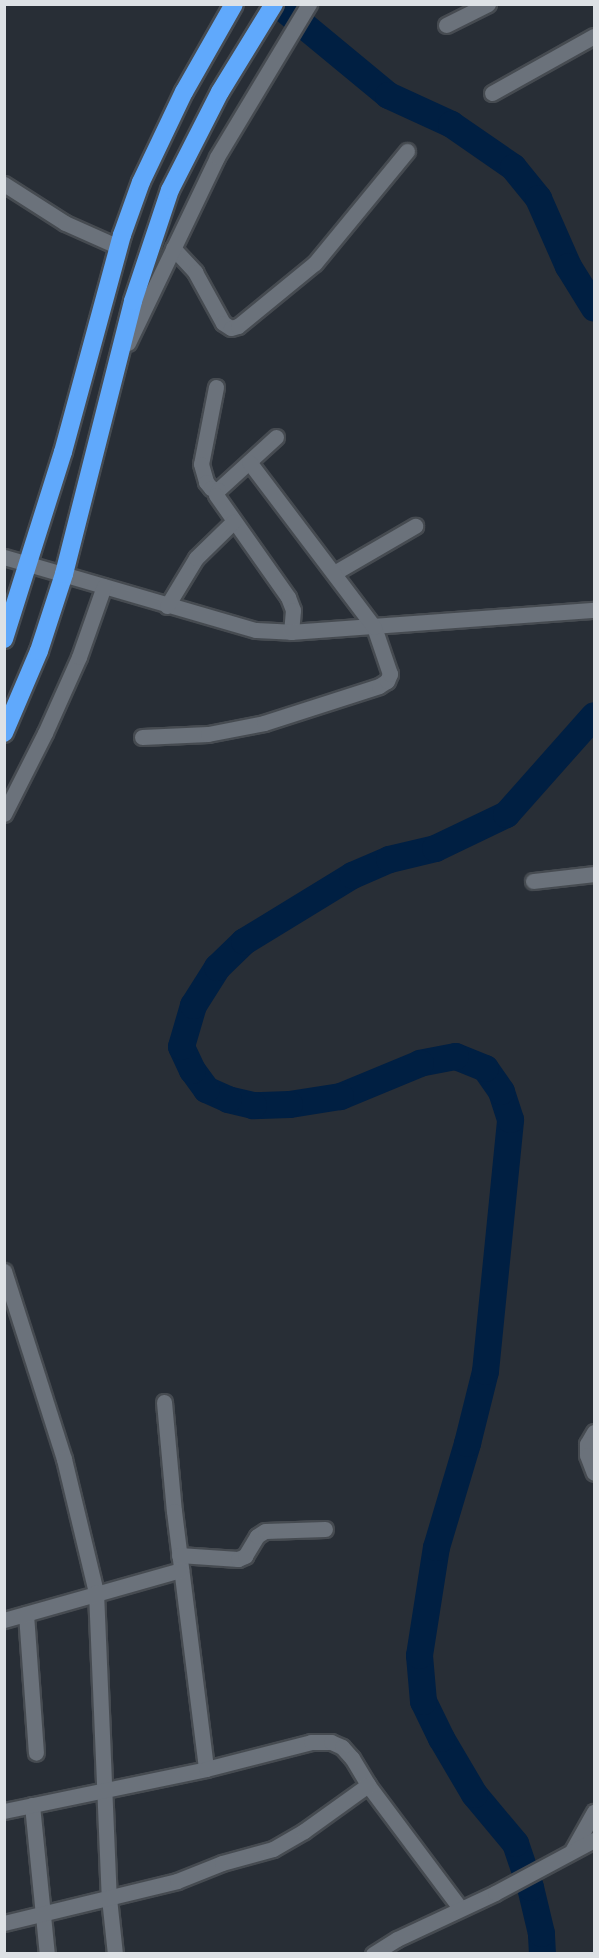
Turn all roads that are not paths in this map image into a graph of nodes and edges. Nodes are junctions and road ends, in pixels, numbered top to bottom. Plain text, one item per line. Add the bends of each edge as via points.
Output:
1 (274, 4) edge
2 (309, 4) edge
3 (488, 4) edge
4 (229, 12) edge
5 (446, 25) dead end
6 (594, 36) edge
7 (492, 93) dead end
8 (407, 151) dead end
9 (4, 184) edge
10 (119, 247) junction
11 (173, 248) junction
12 (115, 372) junction
13 (216, 387) dead end
14 (276, 437) dead end
15 (249, 462) junction
16 (218, 490) junction
17 (233, 522) junction
18 (416, 526) dead end
19 (4, 557) edge
20 (29, 565) junction
21 (334, 573) junction
22 (64, 574) junction
23 (104, 586) junction
24 (167, 606) junction
25 (594, 610) edge
26 (374, 627) junction
27 (291, 632) junction
28 (4, 639) edge
29 (4, 734) edge
30 (142, 737) dead end
31 (4, 814) edge
32 (594, 874) edge
33 (533, 881) dead end
34 (4, 1271) edge
35 (164, 1402) dead end
36 (594, 1432) edge
37 (594, 1473) edge
38 (326, 1529) dead end
39 (180, 1562) junction
40 (96, 1592) junction
41 (26, 1614) junction
42 (4, 1620) edge
43 (36, 1753) dead end
44 (206, 1769) junction
45 (368, 1785) junction
46 (103, 1791) junction
47 (32, 1805) junction
48 (4, 1811) edge
49 (594, 1812) edge
50 (594, 1840) edge
51 (572, 1851) junction
52 (109, 1898) junction
53 (460, 1908) junction
54 (41, 1916) junction
55 (4, 1923) edge
56 (46, 1953) edge
57 (116, 1953) edge
58 (373, 1953) edge

1 - 12 highway via 189,149 170,190
2 - 11 street via 217,157
3 - 5 street
4 - 10 highway via 161,138
6 - 7 street
8 - 11 street via 315,263 238,326 231,328 223,323 195,272
9 - 10 street via 65,223
10 - 20 highway
11 - 12 street
12 - 22 highway
13 - 16 street via 201,464 206,482
14 - 15 street
15 - 16 street
15 - 21 street
16 - 17 street via 219,503
17 - 24 street via 196,558
17 - 27 street via 288,597 293,610
18 - 21 street
19 - 20 street
20 - 22 street
20 - 28 highway
21 - 26 street
22 - 23 street
22 - 29 highway via 39,651
23 - 24 street
23 - 31 street via 79,657
24 - 27 street via 256,630
25 - 26 street
26 - 27 street
26 - 30 street via 390,674 379,686 264,723 208,734
32 - 33 street
34 - 40 street via 64,1459
35 - 39 street
36 - 37 street via 587,1444
38 - 39 street via 265,1531 238,1559
39 - 40 street
39 - 44 street
40 - 41 street
40 - 46 street
41 - 42 street
41 - 43 street
44 - 45 street via 311,1742 331,1742 352,1758
44 - 46 street
45 - 52 street via 273,1849 177,1881
45 - 53 street
46 - 47 street
46 - 52 street
47 - 48 street
47 - 54 street
49 - 51 street
50 - 51 street
51 - 53 street
52 - 54 street
52 - 57 street
53 - 58 street
54 - 55 street
54 - 56 street

